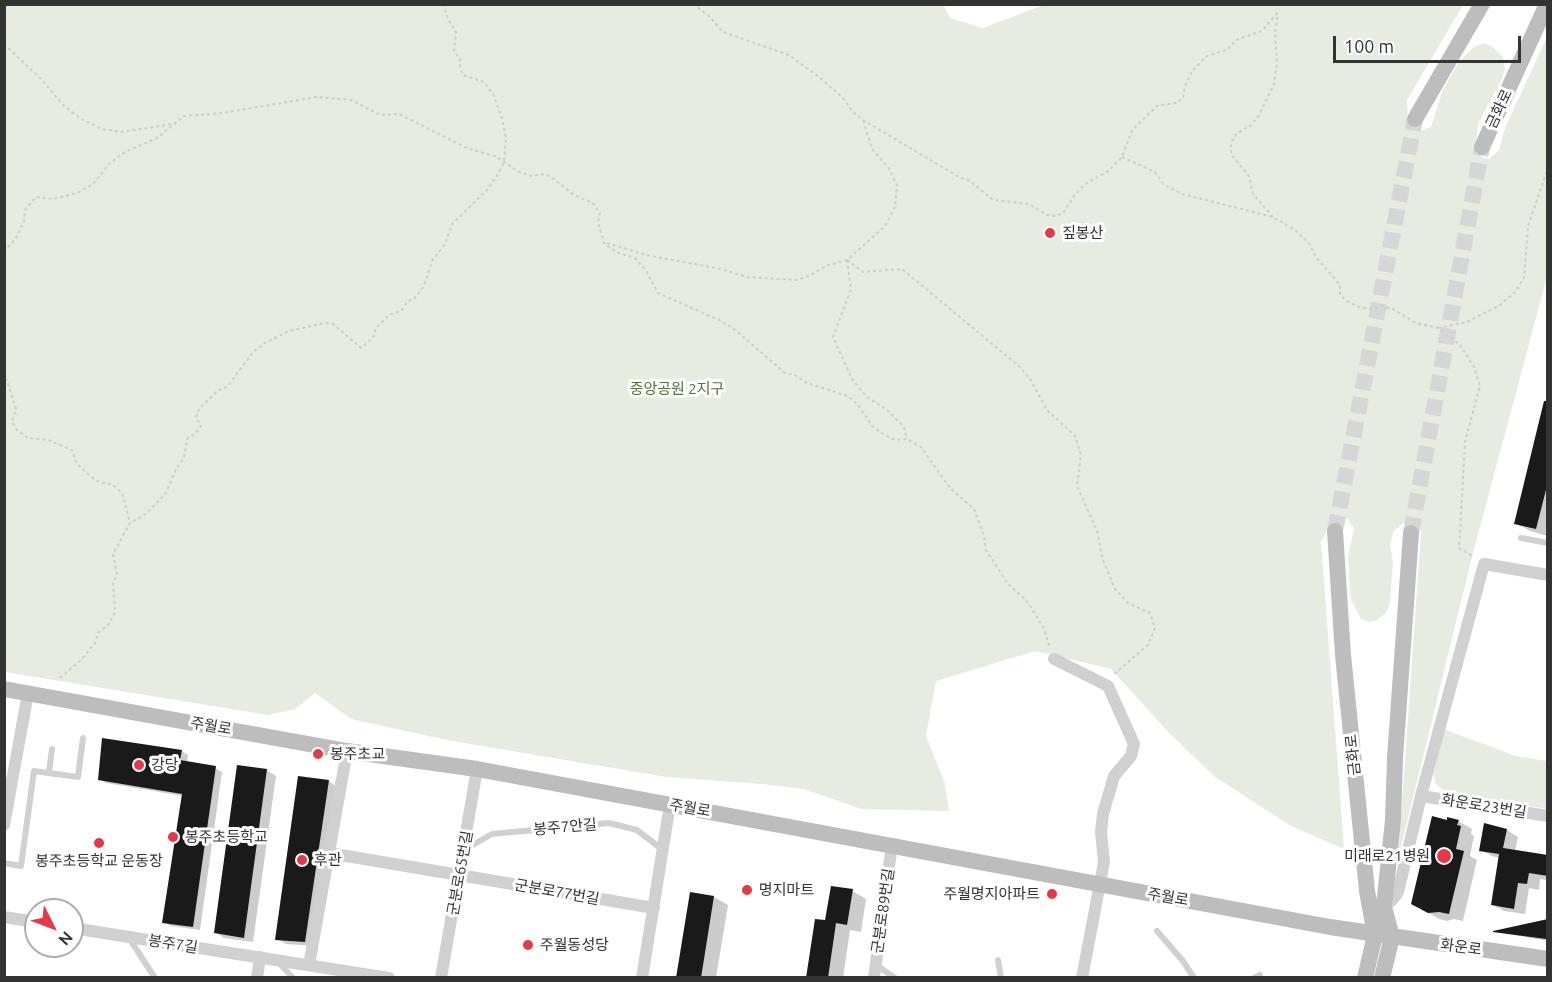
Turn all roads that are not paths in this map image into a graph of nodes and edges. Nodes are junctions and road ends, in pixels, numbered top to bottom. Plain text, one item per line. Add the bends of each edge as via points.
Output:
1 (1482, 4) edge
2 (1547, 4) edge
3 (1415, 119) tunnel mouth
4 (1482, 147) tunnel mouth
5 (1335, 531) tunnel mouth
6 (1411, 533) tunnel mouth
7 (1521, 538) dead end
8 (1548, 543) edge
9 (1548, 575) edge
10 (1054, 658) road end
11 (4, 689) edge
12 (28, 693) junction
13 (83, 738) dead end
14 (52, 748) dead end
15 (347, 751) junction
16 (477, 769) junction
17 (49, 773) junction
18 (1421, 795) junction
19 (670, 804) junction
20 (6, 806) edge
21 (1548, 816) edge
22 (4, 825) edge
23 (892, 844) junction
24 (663, 850) junction
25 (464, 851) junction
26 (329, 854) junction
27 (4, 863) edge
28 (459, 875) junction
29 (1101, 885) junction
30 (1384, 907) junction
31 (654, 908) junction
32 (4, 917) edge
33 (24, 920) edge
34 (84, 930) edge
35 (1157, 931) dead end
36 (1375, 935) junction
37 (128, 936) junction
38 (1392, 937) junction
39 (260, 957) junction
40 (1548, 959) edge
41 (275, 960) junction
42 (998, 960) dead end
43 (309, 965) junction
44 (875, 971) edge
45 (155, 978) edge
46 (257, 978) edge
47 (293, 978) edge
48 (389, 978) edge
49 (441, 978) edge
50 (642, 978) edge
51 (895, 978) edge
52 (1001, 978) edge
53 (1082, 978) edge
54 (1194, 978) edge
55 (1365, 978) edge
56 (1382, 978) edge

1 - 3 street
2 - 4 street, 금화로
5 - 36 street, 금화로 via 1344,667
6 - 30 street
7 - 8 lane
9 - 18 street via 1484,564
10 - 29 street via 1108,686 1134,744 1131,756 1114,776 1103,814
11 - 12 street, 주월로
12 - 15 street, 주월로
12 - 20 street
13 - 17 lane via 78,777
14 - 17 lane
15 - 16 street, 주월로
15 - 26 street
16 - 19 street, 주월로
16 - 25 street, 군분로65번길
17 - 27 lane via 34,771 21,866
18 - 21 street, 화운로23번길
18 - 30 street via 1398,892
19 - 23 street, 주월로
19 - 24 street
20 - 22 street
23 - 29 street, 주월로
23 - 44 street, 군분로89번길
24 - 25 lane, 봉주7안길 via 637,830 609,823 492,834
24 - 31 street
25 - 28 street, 군분로65번길
26 - 28 street, 군분로77번길
26 - 43 street
28 - 31 street, 군분로77번길
28 - 49 street, 군분로65번길
29 - 36 street, 주월로
29 - 53 street
30 - 38 street
31 - 50 street
32 - 33 street
34 - 37 street, 봉주7길
35 - 54 lane
36 - 38 street, 화운로
36 - 55 street, 금화로
37 - 39 street, 봉주7길
37 - 45 lane
38 - 40 street, 화운로
38 - 56 street
39 - 41 street, 봉주7길
39 - 46 street
41 - 43 street, 봉주7길
41 - 47 lane
42 - 52 lane
43 - 48 street, 봉주7길
44 - 51 lane

